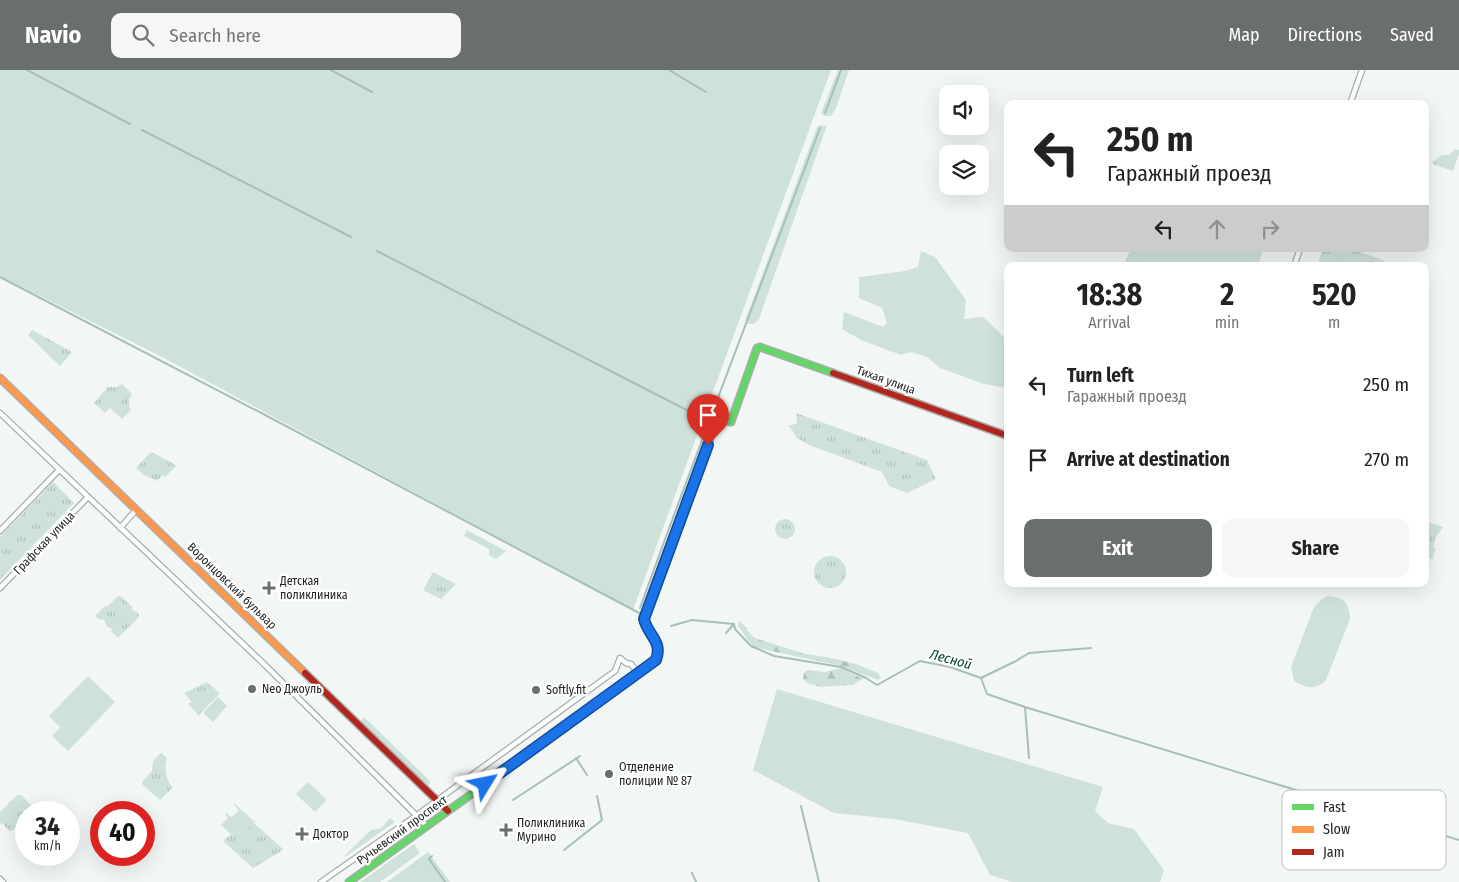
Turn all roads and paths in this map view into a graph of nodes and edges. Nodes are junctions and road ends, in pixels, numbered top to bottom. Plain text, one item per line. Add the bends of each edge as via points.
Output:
1 (1362, 70) edge
2 (1351, 100) edge
3 (0, 378) edge
4 (0, 413) edge
5 (1004, 435) edge
6 (59, 470) junction
7 (88, 497) junction
8 (136, 510) junction
9 (120, 528) junction
10 (0, 531) edge
11 (0, 588) edge
12 (659, 652) joint
13 (626, 664) junction
14 (615, 671) junction
15 (638, 673) junction
16 (437, 800) junction
17 (448, 810) junction
18 (416, 815) junction
19 (427, 826) junction
20 (0, 879) edge
21 (3, 882) edge
22 (321, 882) edge
23 (348, 882) edge

1 - 2 street
3 - 8 street, Воронцовский бульвар
4 - 6 street
5 - 12 street, Тихая улица via 757,348 731,422 720,420 714,427 644,619
6 - 7 street
6 - 10 street
7 - 9 street
7 - 11 street, Графская улица
8 - 9 street
8 - 16 street, Воронцовский бульвар
9 - 18 street via 264,664
12 - 15 street, Ручьевский проспект via 656,660
13 - 14 street
13 - 14 street via 620,658
13 - 15 street via 631,664
14 - 16 street
15 - 17 street, Ручьевский проспект
16 - 17 street, Воронцовский бульвар
16 - 18 street
17 - 19 street, Ручьевский проспект
18 - 19 street
18 - 22 street
19 - 23 street, Ручьевский проспект
20 - 21 street

